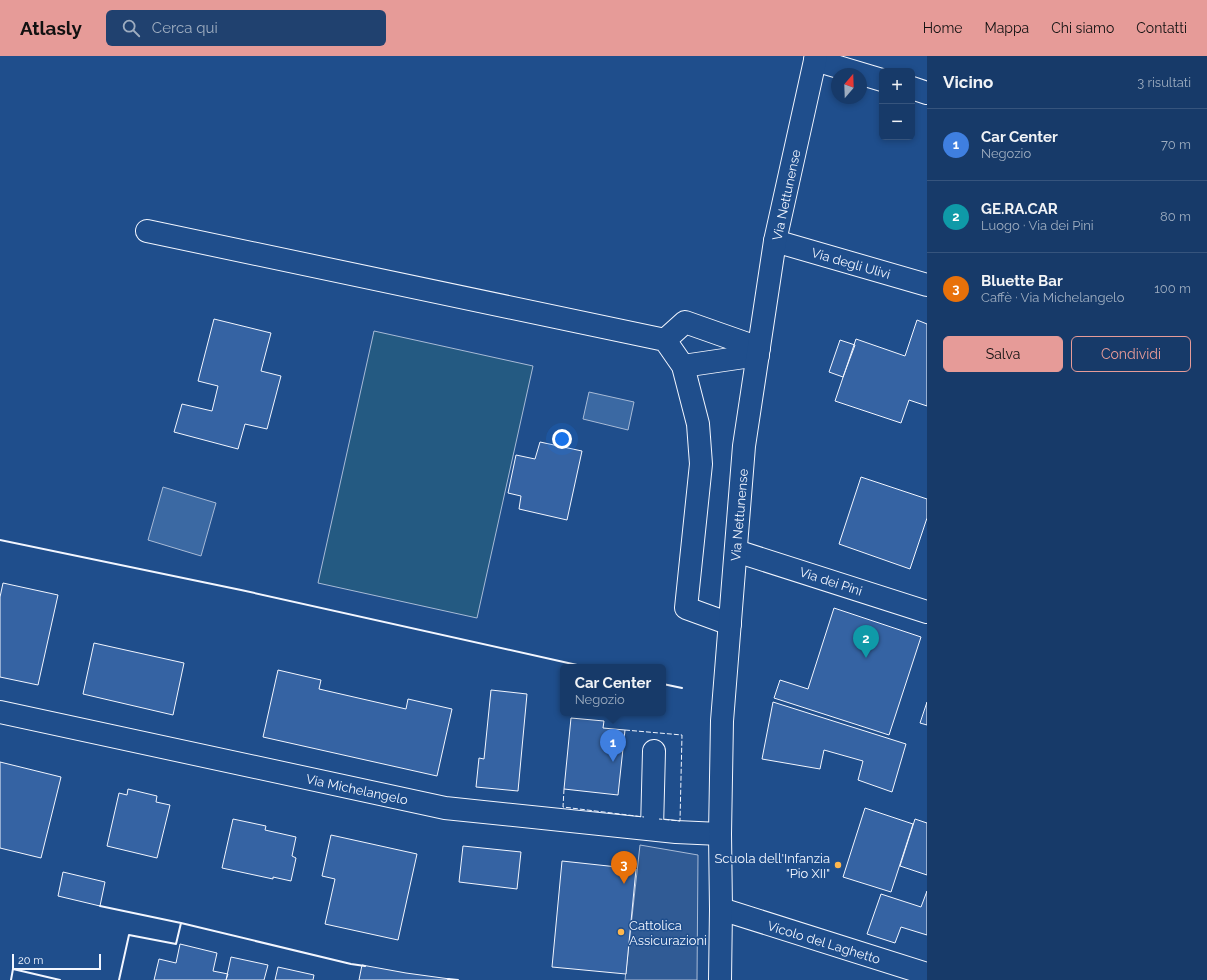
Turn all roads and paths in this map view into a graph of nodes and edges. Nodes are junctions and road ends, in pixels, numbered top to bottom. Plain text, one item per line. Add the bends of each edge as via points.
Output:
1 (816, 58) edge
2 (879, 79) edge
3 (915, 89) edge
4 (927, 93) edge
5 (147, 231) dead end
6 (775, 241) junction
7 (927, 285) edge
8 (665, 340) junction
9 (759, 351) junction
10 (683, 366) junction
11 (736, 551) junction
12 (927, 612) edge
13 (730, 624) junction
14 (0, 712) edge
15 (654, 751) dead end
16 (652, 830) junction
17 (720, 834) junction
18 (721, 909) junction
19 (927, 974) edge
20 (720, 980) edge

1 - 2 street
1 - 6 street, Via Nettunense
3 - 4 street
5 - 8 street
6 - 7 street, Via degli Ulivi
6 - 9 street, Via Nettunense
8 - 9 street via 686,322
8 - 10 street
9 - 10 street
9 - 11 street, Via Nettunense via 744,446
10 - 13 street via 698,424 701,464 686,608
11 - 12 street, Via dei Pini
11 - 13 street, Via Nettunense
13 - 17 street, Via Nettunense via 722,721
14 - 16 street, Via Michelangelo via 445,808
15 - 16 street
16 - 17 street, Via Michelangelo
17 - 18 street, Via Nettunense
18 - 19 street, Vicolo del Laghetto
18 - 20 street, Via Nettunense

